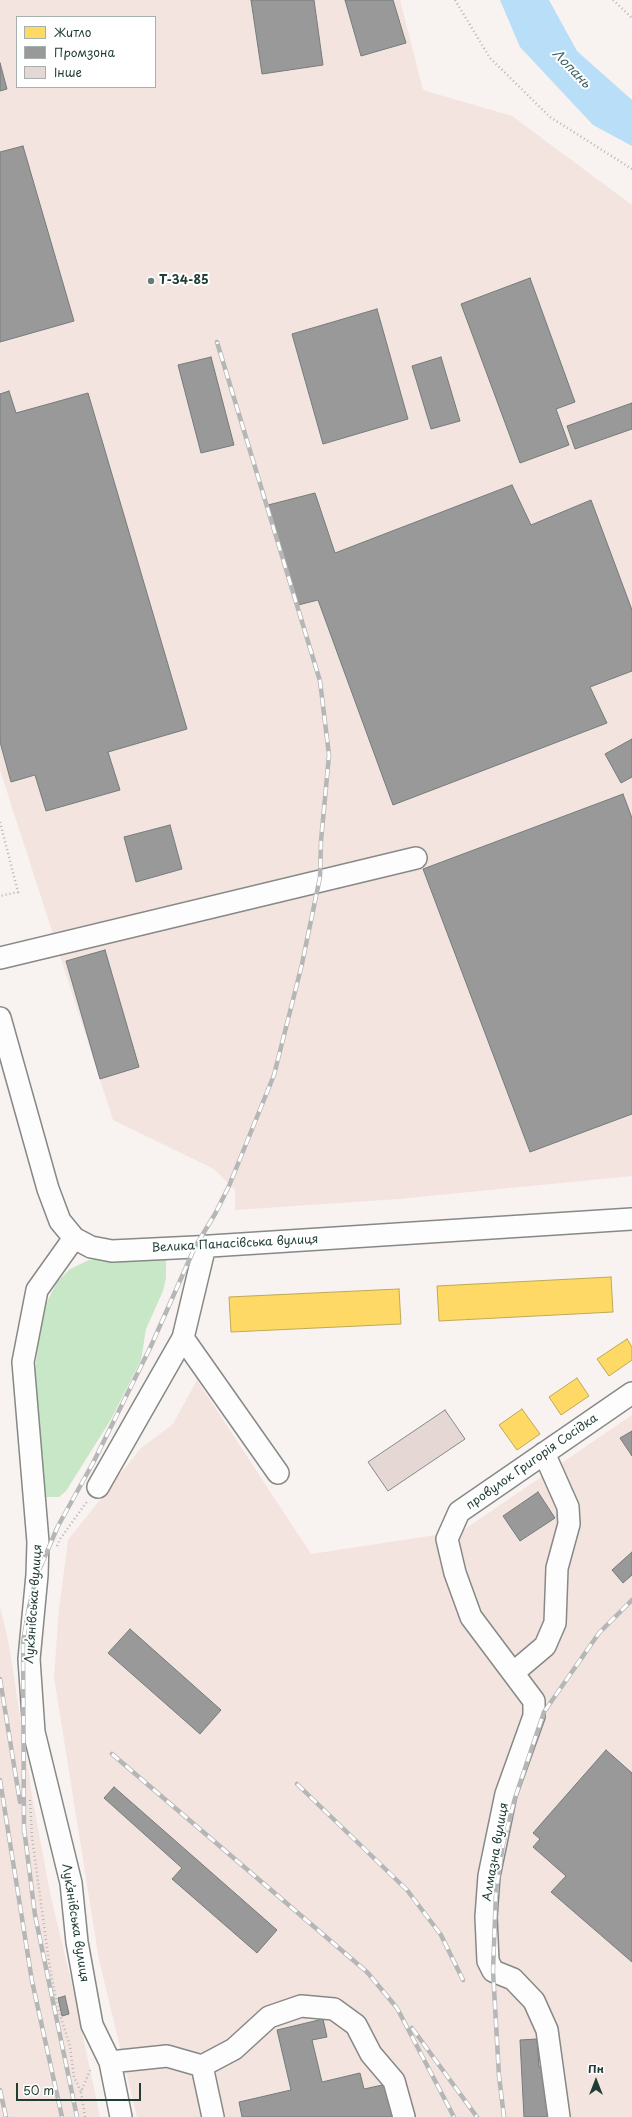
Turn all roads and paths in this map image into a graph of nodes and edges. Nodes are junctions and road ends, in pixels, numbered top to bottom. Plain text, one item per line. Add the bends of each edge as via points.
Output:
1 (455, 0) edge
2 (613, 0) edge
3 (632, 18) edge
4 (632, 169) edge
5 (0, 822) edge
6 (416, 858) dead end
7 (0, 896) edge
8 (0, 958) edge
9 (0, 1018) edge
10 (632, 1219) edge
11 (74, 1238) junction
12 (205, 1246) junction
13 (183, 1338) junction
14 (632, 1393) edge
15 (544, 1453) junction
16 (278, 1473) dead end
17 (98, 1487) joint
18 (55, 1553) dead end
19 (519, 1681) junction
20 (30, 1797) dead end
21 (101, 2064) junction
22 (202, 2066) junction
23 (81, 2092) junction
24 (85, 2117) edge
25 (121, 2117) edge
26 (213, 2117) edge
27 (404, 2117) edge
28 (558, 2117) edge

1 - 4 path via 490,58 550,117
2 - 3 path
5 - 7 path via 18,892
6 - 8 street
9 - 11 street, Велика Панасівська вулиця via 48,1189 60,1221
10 - 12 street, Велика Панасівська вулиця
11 - 12 street, Велика Панасівська вулиця via 91,1247 112,1251
11 - 21 street, Лук’янівська вулиця via 37,1290 23,1362 38,1542 28,1659 34,1732 71,1883 77,1942
12 - 13 street
13 - 16 street
13 - 17 street
14 - 15 street, провулок Григорія Сосідка
15 - 19 street via 568,1507 569,1524 557,1568 555,1623 545,1646
15 - 19 street, провулок Григорія Сосідка via 459,1512 447,1539 455,1573 471,1617
17 - 18 path via 60,1539
19 - 28 street, Алмазна вулиця via 534,1701 534,1716 506,1794 490,1876 486,1917 488,1960 493,1971 513,1979 534,2001 541,2016 547,2030
20 - 23 path via 32,1837 47,1955 57,2004 70,2046 74,2077
21 - 22 street via 167,2056
21 - 23 path
21 - 25 street, Лук’янівська вулиця
22 - 26 street
22 - 27 street via 234,2049 269,2017 301,2006 334,2009 356,2025 371,2054 394,2081
23 - 24 path

